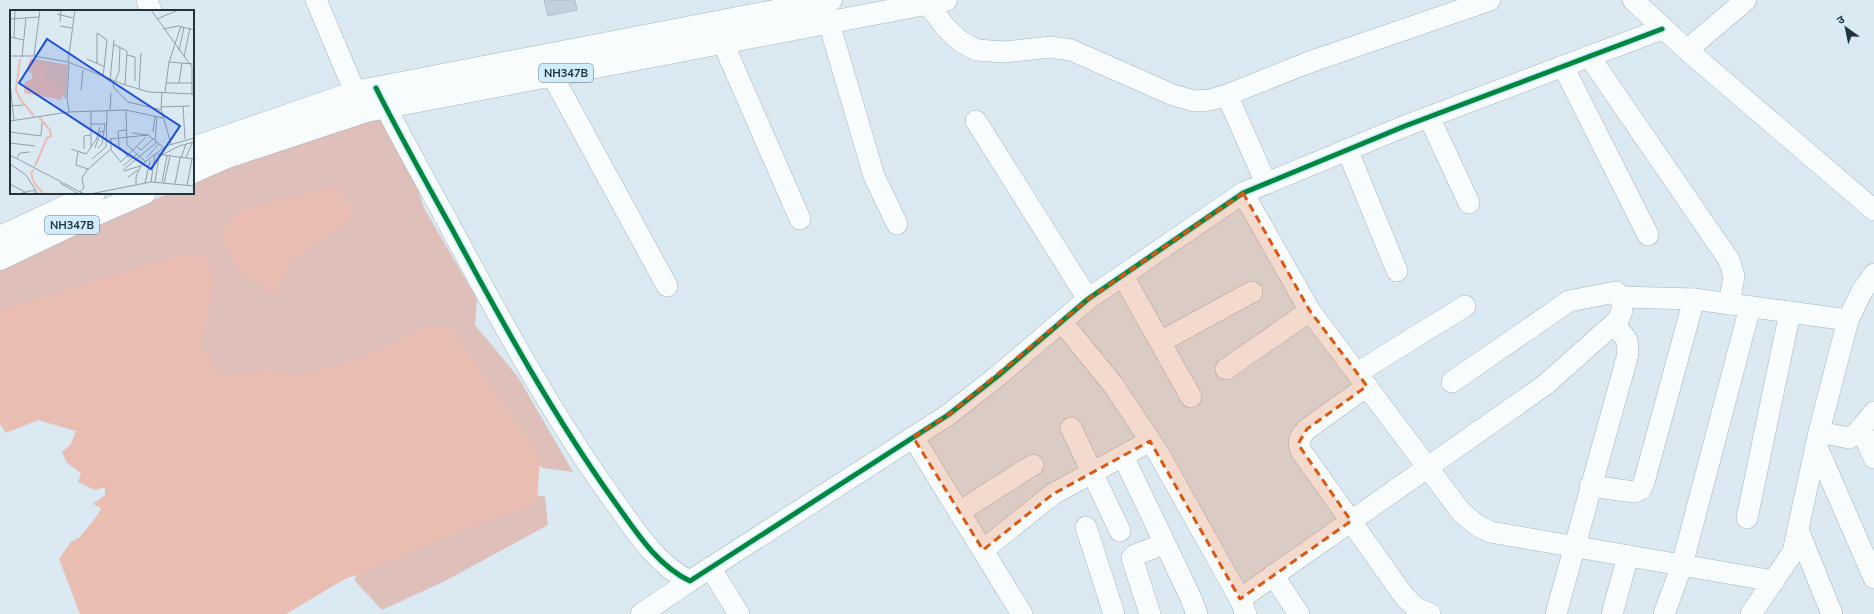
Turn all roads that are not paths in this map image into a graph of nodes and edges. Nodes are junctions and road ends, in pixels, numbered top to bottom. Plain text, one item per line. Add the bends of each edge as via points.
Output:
1 (147, 0) edge
2 (316, 0) edge
3 (1490, 0) edge
4 (1633, 0) edge
5 (1746, 0) edge
6 (827, 1) edge
7 (937, 2) edge
8 (797, 3) edge
9 (897, 5) edge
10 (150, 10) edge
11 (714, 23) junction
12 (829, 23) junction
13 (1662, 29) junction
14 (722, 43) junction
15 (1687, 50) junction
16 (1589, 56) junction
17 (1563, 66) junction
18 (552, 75) junction
19 (376, 88) junction
20 (355, 92) junction
21 (1227, 95) junction
22 (386, 107) junction
23 (1430, 116) junction
24 (976, 121) dead end
25 (194, 143) edge
26 (1347, 149) junction
27 (198, 170) edge
28 (1266, 183) junction
29 (1243, 193) junction
30 (92, 194) edge
31 (143, 194) edge
32 (1469, 203) dead end
33 (1874, 210) edge
34 (800, 219) dead end
35 (897, 224) dead end
36 (1648, 236) dead end
37 (0, 237) edge
38 (0, 259) edge
39 (1396, 271) dead end
40 (1874, 274) edge
41 (1122, 276) junction
42 (667, 286) dead end
43 (1252, 292) dead end
44 (1622, 298) junction
45 (1694, 299) junction
46 (1088, 300) junction
47 (1729, 304) junction
48 (1465, 306) dead end
49 (1750, 307) junction
50 (1310, 311) junction
51 (1790, 312) junction
52 (1848, 320) junction
53 (1062, 322) junction
54 (1614, 324) junction
55 (1160, 342) junction
56 (1226, 369) dead end
57 (1362, 379) junction
58 (1452, 382) dead end
59 (1192, 397) dead end
60 (1868, 420) edge
61 (1071, 428) dead end
62 (913, 437) junction
63 (1818, 439) junction
64 (1150, 441) junction
65 (1123, 456) junction
66 (1874, 458) edge
67 (1033, 465) dead end
68 (1427, 466) junction
69 (1092, 472) junction
70 (1590, 486) junction
71 (959, 512) junction
72 (1747, 518) dead end
73 (1351, 521) junction
74 (1086, 528) dead end
75 (1798, 530) junction
76 (1120, 531) dead end
77 (1164, 544) junction
78 (1573, 547) junction
79 (983, 550) junction
80 (1628, 556) junction
81 (1682, 565) junction
82 (711, 569) junction
83 (1273, 575) junction
84 (1874, 578) edge
85 (690, 581) junction
86 (1774, 581) junction
87 (1243, 606) edge
88 (641, 614) edge
89 (739, 614) edge
90 (1022, 614) edge
91 (1114, 614) edge
92 (1150, 614) edge
93 (1197, 614) edge
94 (1299, 614) edge
95 (1430, 614) edge
96 (1556, 614) edge
97 (1612, 614) edge
98 (1664, 614) edge
99 (1751, 614) edge
100 (1832, 614) edge

1 - 10 street
2 - 20 street
3 - 21 street via 1307,63
4 - 13 street
5 - 15 street
6 - 8 highway, NH347B
6 - 12 street
7 - 9 highway, NH347B
7 - 21 street via 946,28 960,41 976,50 1004,52 1050,47 1071,50 1173,95 1194,101
8 - 11 highway, NH347B
9 - 12 highway, NH347B
11 - 14 street
11 - 19 highway, NH347B
12 - 14 highway, NH347B
12 - 35 street via 874,176
13 - 15 street
13 - 16 street
14 - 18 highway, NH347B
14 - 34 street
15 - 33 street
16 - 17 street
16 - 47 street via 1729,260 1734,276
17 - 23 street
17 - 36 street
18 - 22 highway, NH347B
18 - 42 street
19 - 20 highway, NH347B
19 - 22 street
20 - 25 highway, NH347B
21 - 28 street
22 - 27 highway, NH347B via 227,157
22 - 85 street via 497,313 580,454 658,559
23 - 26 street
23 - 32 street
24 - 46 street
25 - 27 street
26 - 28 street
26 - 39 street
28 - 29 street
29 - 41 street
29 - 50 street
30 - 37 highway, NH347B
31 - 38 highway, NH347B
40 - 52 street via 1862,291
41 - 46 street
41 - 55 street
43 - 55 street
44 - 45 street
44 - 54 street via 1621,315
44 - 58 street via 1616,292 1569,301
45 - 47 street
45 - 70 street via 1641,488 1634,492
46 - 53 street
47 - 49 street
48 - 57 street
49 - 51 street
49 - 81 street
50 - 56 street
50 - 57 street
51 - 52 street
51 - 72 street
52 - 63 street
53 - 62 street via 954,410
53 - 64 street via 1114,386
54 - 68 street via 1545,385
54 - 70 street via 1627,340 1628,354
55 - 59 street
57 - 68 street
57 - 73 street via 1300,436 1298,444
60 - 63 street via 1849,438
60 - 66 street
61 - 69 street
62 - 71 street
62 - 82 street
63 - 75 street
63 - 84 street
64 - 65 street
64 - 87 street
65 - 69 street
65 - 77 street
67 - 71 street
68 - 73 street
68 - 78 street via 1462,513 1478,526 1490,532
69 - 76 street
69 - 79 street via 1053,494
70 - 78 street
71 - 79 street
73 - 83 street
73 - 95 street via 1404,596 1416,608
74 - 91 street
75 - 86 street via 1793,552
75 - 100 street
77 - 92 street via 1132,558
77 - 93 street
78 - 80 street
78 - 96 street
79 - 90 street
80 - 81 street
80 - 97 street
81 - 86 street
81 - 98 street
82 - 85 street
82 - 89 street
83 - 87 street
83 - 94 street
85 - 88 street
86 - 99 street

